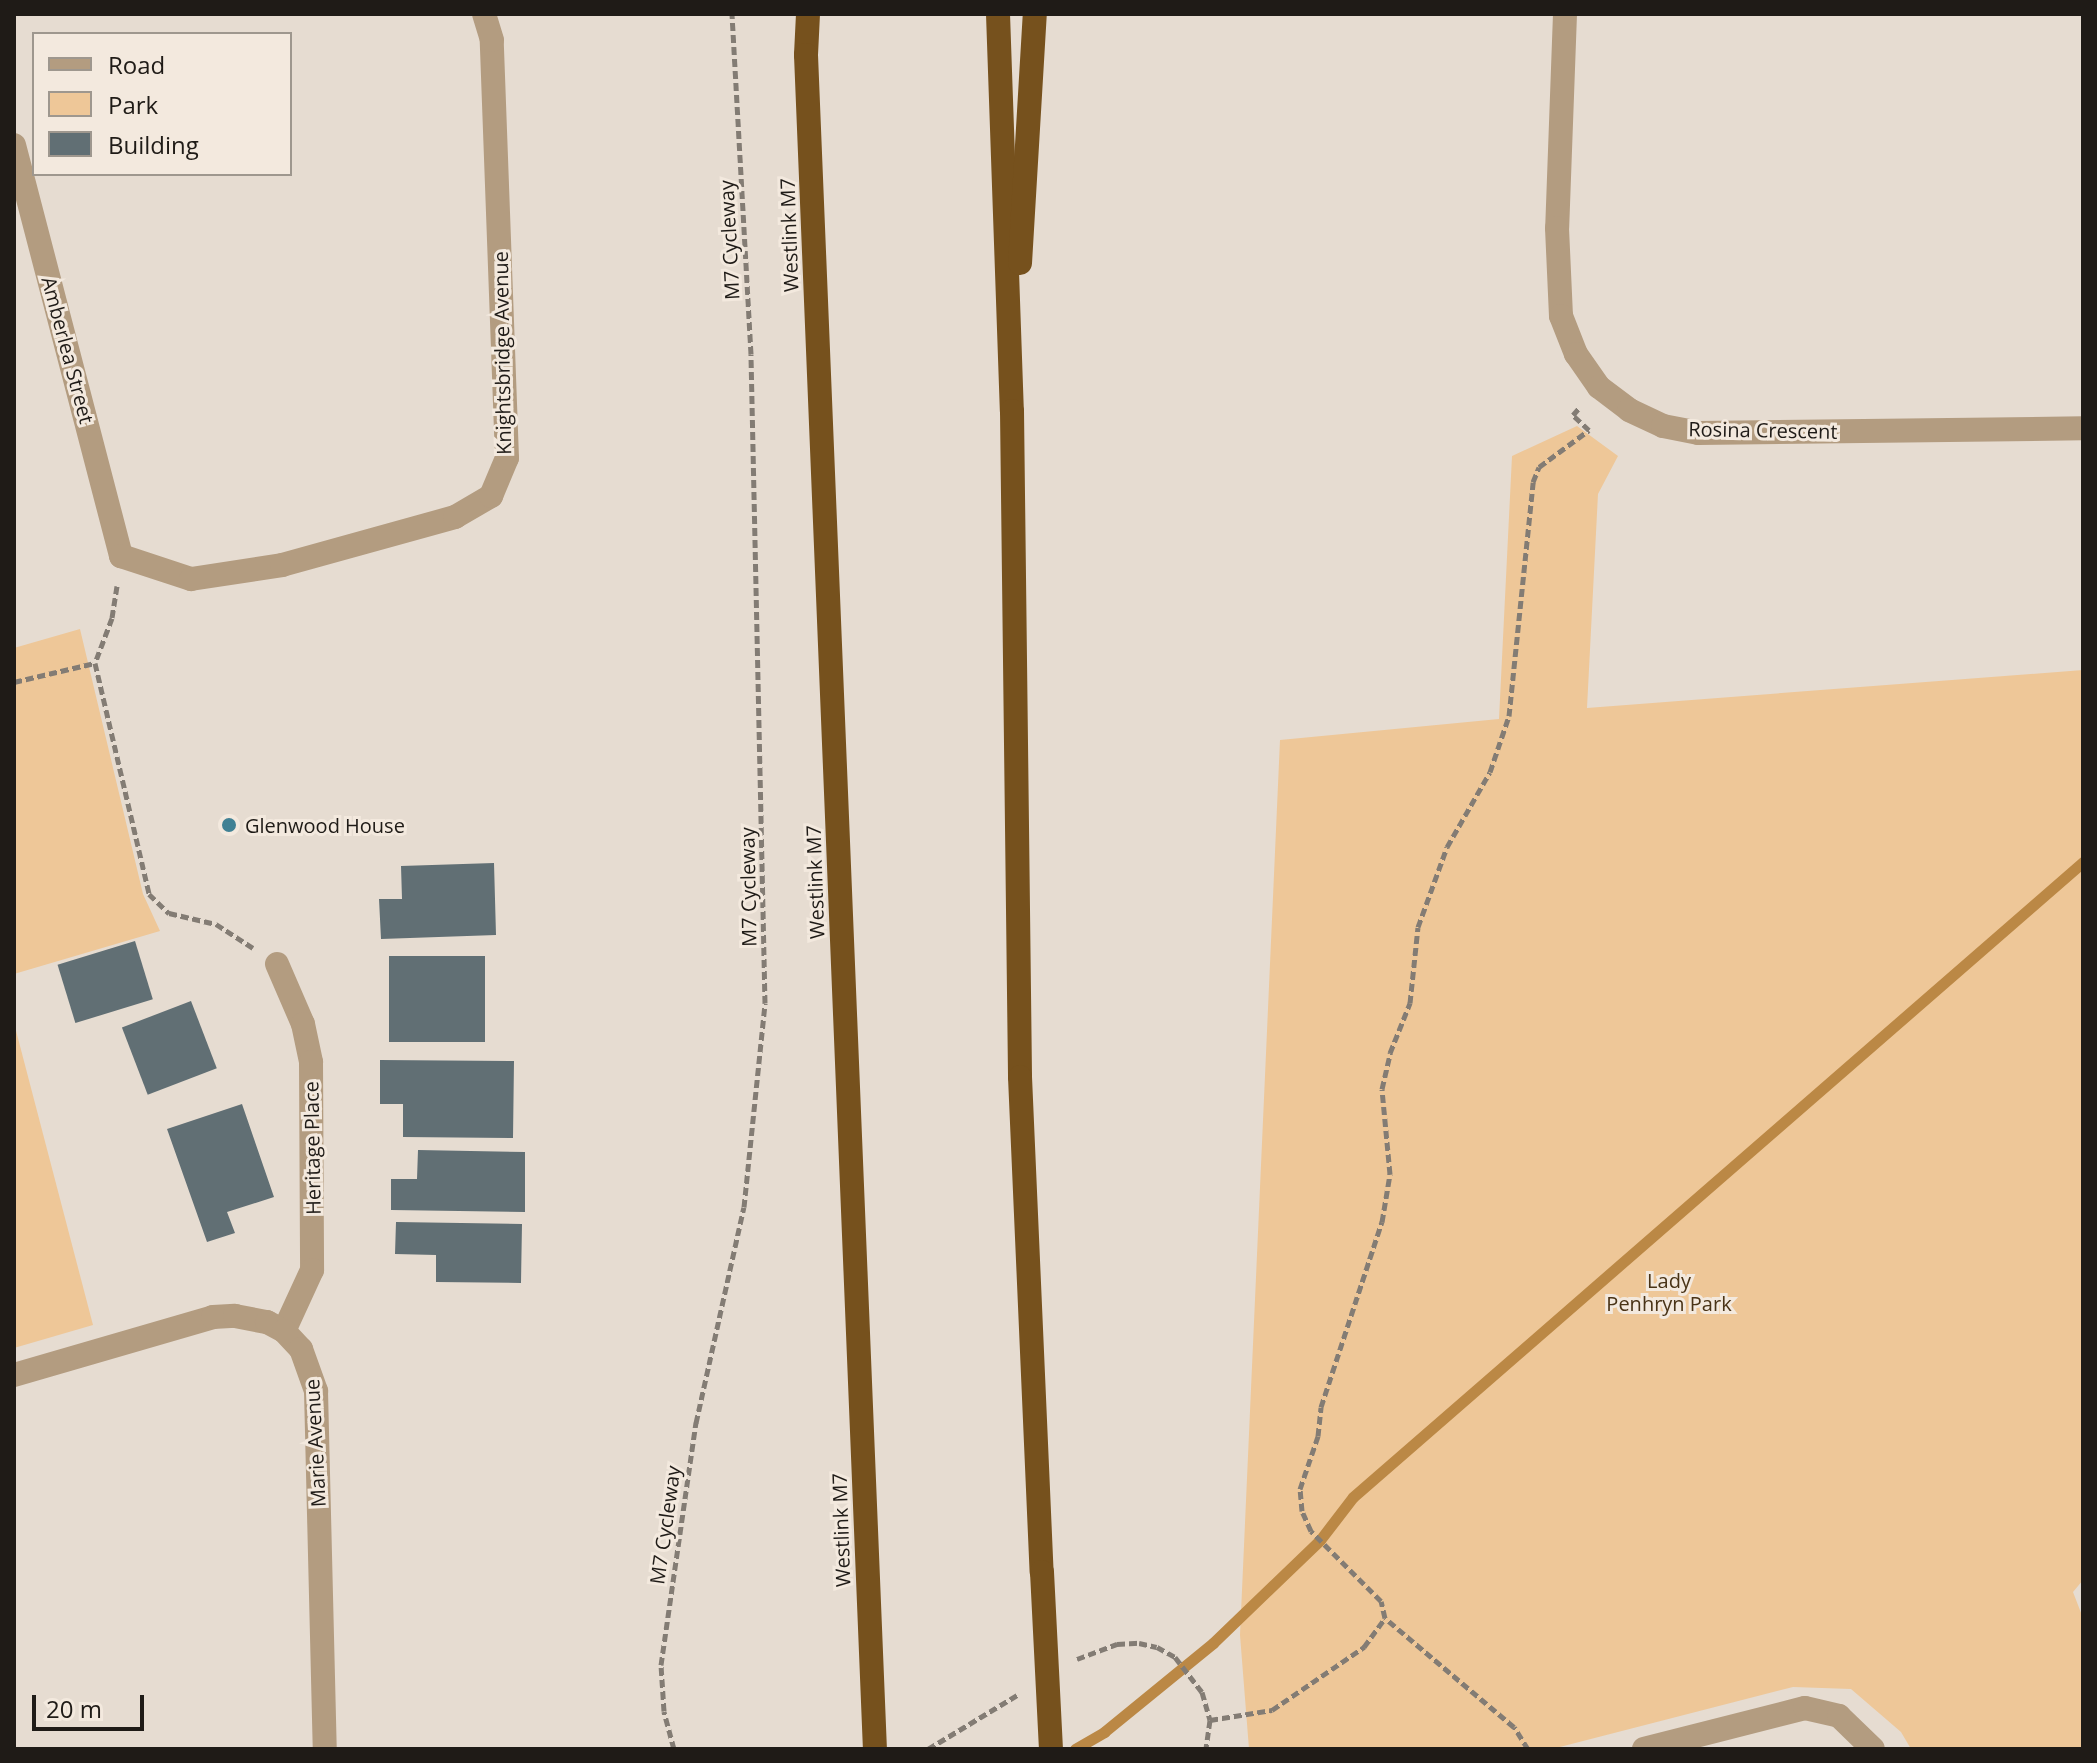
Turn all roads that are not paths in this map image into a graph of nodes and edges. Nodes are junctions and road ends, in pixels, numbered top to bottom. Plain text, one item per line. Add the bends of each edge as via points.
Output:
1 (484, 14) edge
2 (806, 14) edge
3 (998, 14) edge
4 (1035, 14) edge
5 (1565, 14) edge
6 (14, 145) edge
7 (1012, 411) junction
8 (2083, 428) edge
9 (121, 556) joint
10 (277, 964) road end
11 (284, 1331) junction
12 (14, 1375) edge
13 (325, 1749) edge
14 (875, 1749) edge
15 (1051, 1749) edge
16 (1644, 1749) edge
17 (1873, 1749) edge

1 - 9 street, Knightsbridge Avenue via 492,40 507,458 491,496 455,517 264,569 191,579
2 - 14 highway, Westlink M7
3 - 7 highway
4 - 7 highway
5 - 8 street, Rosina Crescent via 1557,228 1561,316 1576,354 1599,387 1652,421 1698,433
6 - 9 street, Amberlea Street
7 - 15 highway, bridge via 1020,1077
10 - 11 street, Heritage Place via 303,1024 311,1062 312,1270
11 - 12 street via 251,1318 213,1317
11 - 13 street, Marie Avenue via 301,1349 316,1391
16 - 17 street via 1805,1708 1839,1716

